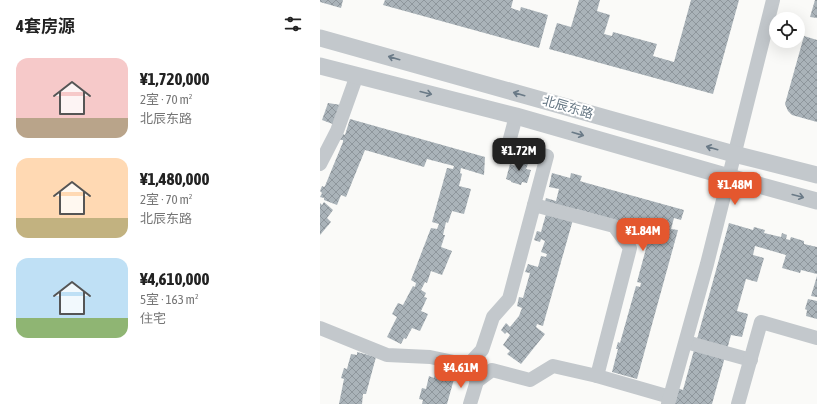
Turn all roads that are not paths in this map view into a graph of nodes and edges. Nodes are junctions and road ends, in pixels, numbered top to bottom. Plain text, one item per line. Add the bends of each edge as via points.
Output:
1 (773, 0) edge
2 (320, 38) edge
3 (320, 66) edge
4 (357, 75) junction
5 (516, 116) junction
6 (734, 154) junction
7 (320, 164) edge
8 (817, 175) edge
9 (729, 178) junction
10 (817, 201) edge
11 (534, 205) junction
12 (320, 328) edge
13 (817, 338) edge
14 (686, 342) junction
15 (482, 350) junction
16 (751, 360) junction
17 (468, 365) junction
18 (492, 370) junction
19 (596, 376) junction
20 (477, 381) junction
21 (669, 400) edge
22 (470, 404) edge
23 (738, 404) edge

1 - 6 street
6 -> 2 street, 北辰东路
3 - 4 street, 北辰东路
4 -> 5 street, 北辰东路
4 - 7 street via 337,131
5 -> 9 street, 北辰东路
5 - 11 street via 508,146 547,156
6 - 8 street, 北辰东路
6 - 9 street
9 -> 10 street, 北辰东路
9 - 14 street
11 - 15 street via 509,299 493,316
11 - 19 street via 614,226 630,248
12 - 17 street via 387,355 430,357
13 - 16 street via 761,322
14 - 16 street
14 - 21 street
15 - 17 street
15 - 18 street
16 - 23 street
17 - 20 street
18 - 19 street via 530,380 553,366
18 - 20 street
19 - 21 street
20 - 22 street

